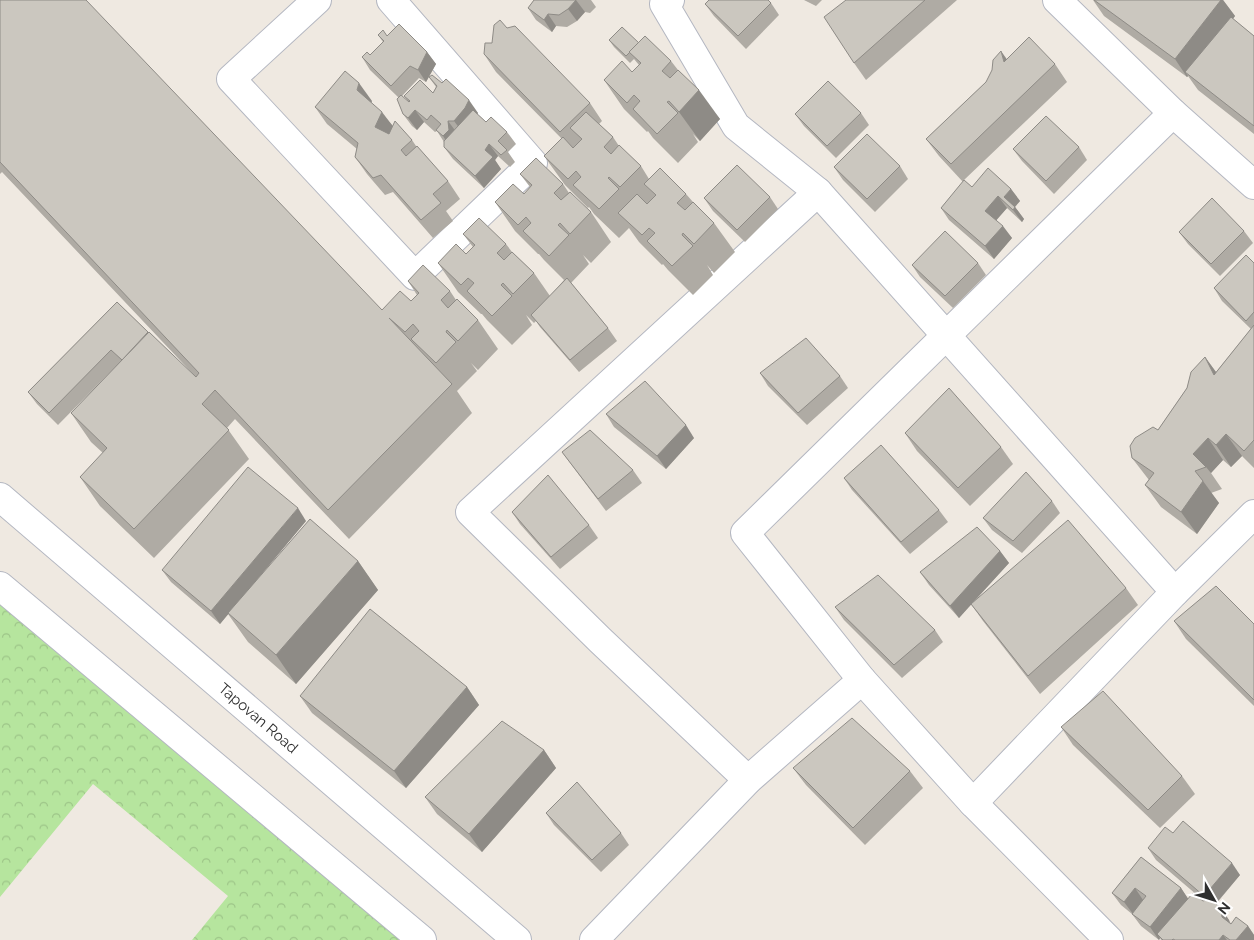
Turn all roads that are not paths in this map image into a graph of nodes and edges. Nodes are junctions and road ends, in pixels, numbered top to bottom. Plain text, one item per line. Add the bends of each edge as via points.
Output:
1 (317, 0) edge
2 (392, 0) edge
3 (670, 0) edge
4 (1057, 0) edge
5 (1173, 113) junction
6 (1254, 186) edge
7 (818, 192) junction
8 (946, 337) junction
9 (0, 497) edge
10 (1254, 514) edge
11 (0, 586) edge
12 (1175, 592) junction
13 (862, 680) junction
14 (748, 780) junction
15 (973, 803) junction
16 (422, 940) edge
17 (518, 940) edge
18 (594, 940) edge
19 (1109, 940) edge

1 - 2 street via 231,78 415,276 533,162
3 - 7 street via 664,4 736,126
4 - 5 street
5 - 6 street
5 - 8 street
7 - 8 street
7 - 14 street via 470,512
8 - 12 street
8 - 13 street via 745,532
9 - 17 street, Tapovan Road
10 - 12 street
11 - 16 street
12 - 15 street
13 - 14 street
13 - 15 street
14 - 18 street
15 - 19 street

